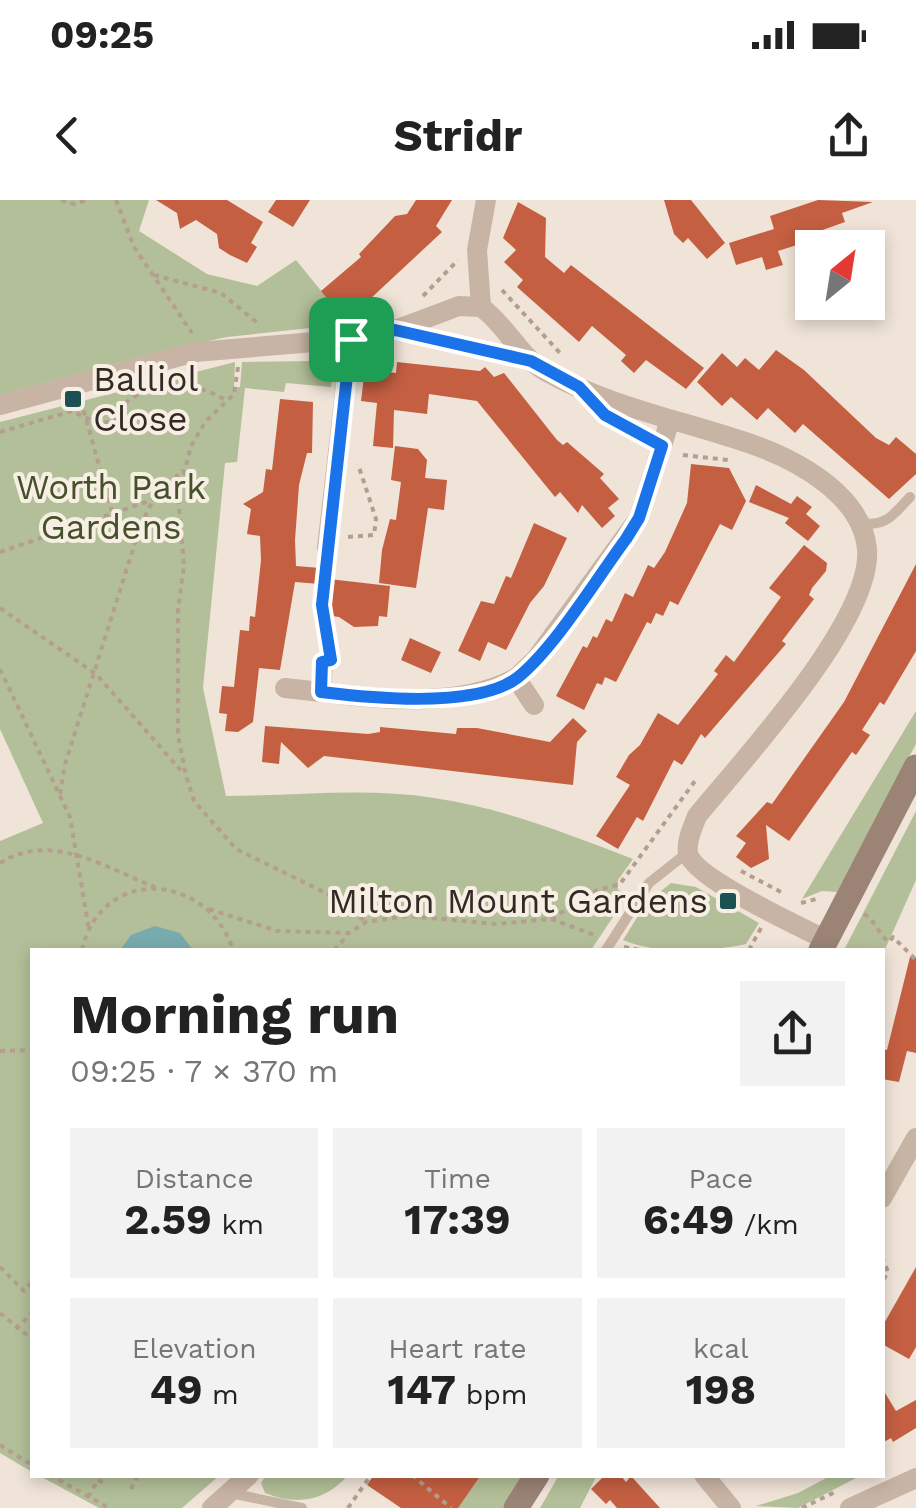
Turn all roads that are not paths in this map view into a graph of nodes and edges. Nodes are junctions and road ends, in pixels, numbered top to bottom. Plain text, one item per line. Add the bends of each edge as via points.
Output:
1 (486, 200) edge
2 (481, 307) junction
3 (351, 339) junction
4 (0, 404) edge
5 (670, 420) junction
6 (910, 496) dead end
7 (858, 522) junction
8 (328, 548) road end
9 (322, 662) road end
10 (516, 678) junction
11 (286, 688) dead end
12 (321, 692) junction
13 (534, 705) dead end
14 (916, 767) edge
15 (688, 853) junction
16 (823, 945) edge
17 (607, 948) edge
18 (916, 1138) edge
19 (885, 1193) edge
20 (246, 1478) edge
21 (535, 1478) edge
22 (706, 1478) edge
23 (916, 1478) edge
24 (230, 1494) junction
25 (874, 1502) edge
26 (212, 1508) edge
27 (302, 1508) edge
28 (516, 1508) edge
29 (731, 1508) edge
30 (850, 1508) edge

1 - 2 street via 476,250
2 - 3 street via 459,306
2 - 5 street via 498,318 531,361 579,387
3 - 4 street via 195,352
3 - 8 street
5 - 7 street via 800,466 835,491
5 - 10 street via 633,529
6 - 7 lane via 888,521
7 - 15 street via 867,548 863,579 843,626 697,816
9 - 12 street
10 - 12 street via 480,692 438,697
10 - 13 street
11 - 12 street
14 - 16 main road
15 - 16 street via 702,872
15 - 17 lane via 649,882
18 - 19 street
20 - 24 street
21 - 28 main road
22 - 29 street
23 - 25 street
24 - 26 street
24 - 27 lane
25 - 30 street

